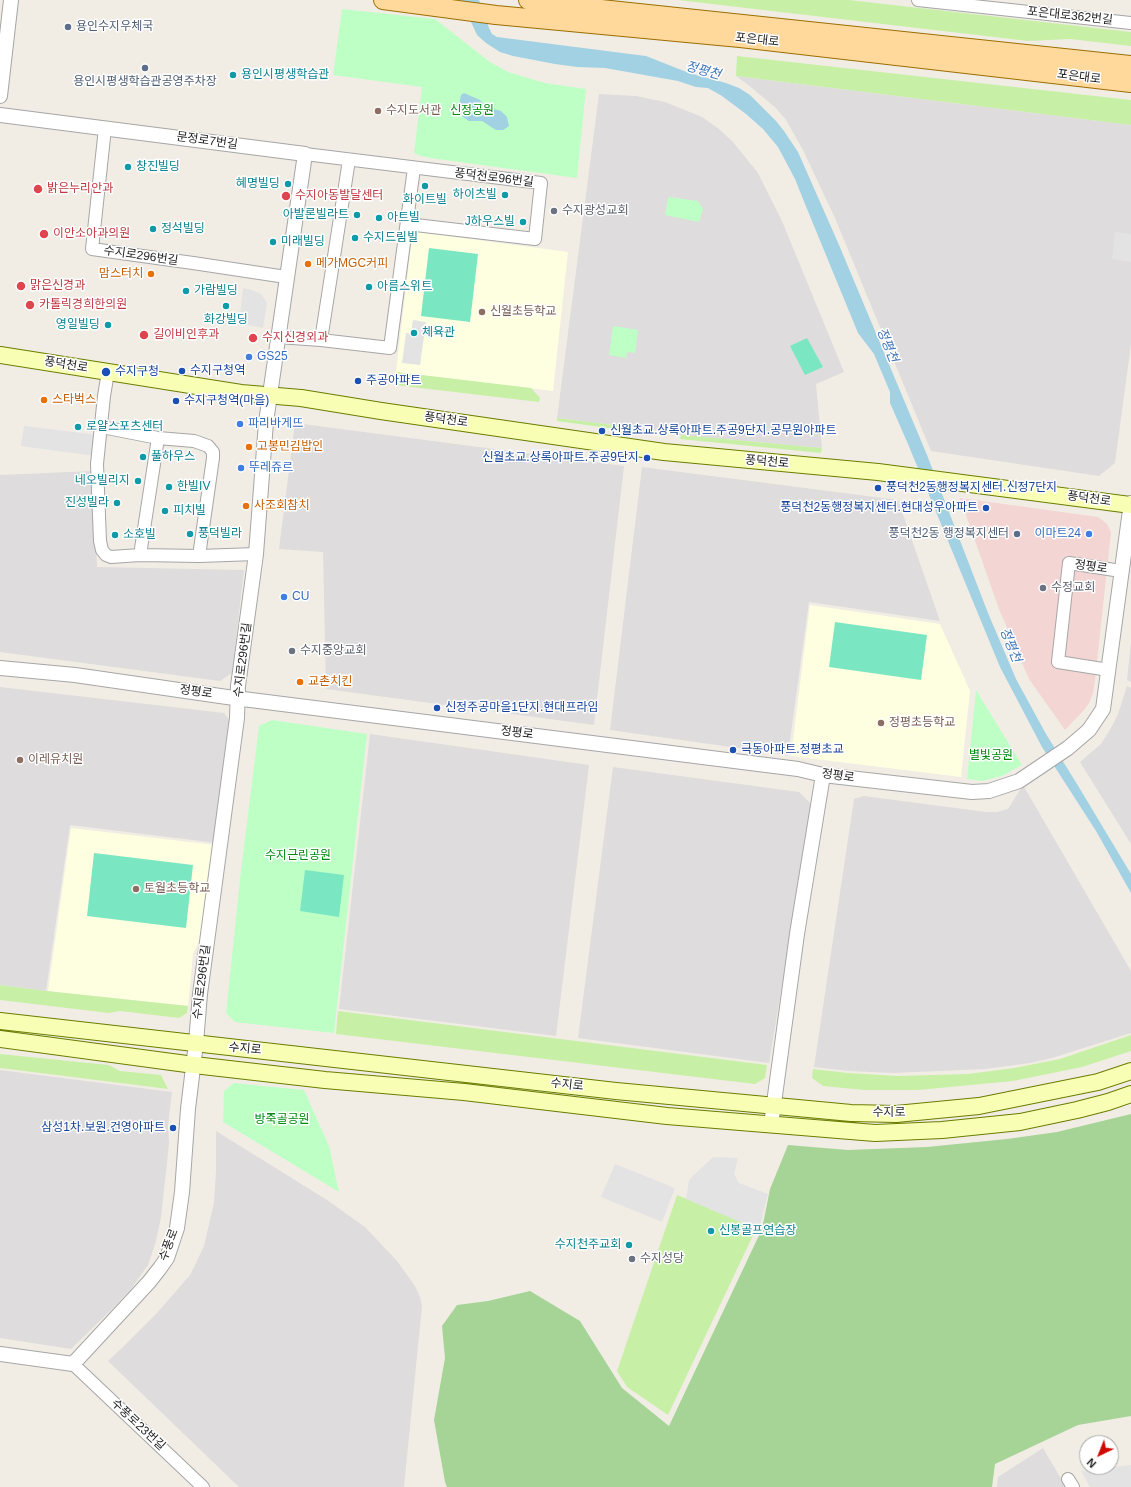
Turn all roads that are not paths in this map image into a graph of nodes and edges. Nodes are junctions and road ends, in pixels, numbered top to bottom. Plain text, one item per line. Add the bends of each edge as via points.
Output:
1 (11, 0) edge
2 (383, 0) edge
3 (528, 0) edge
4 (918, 0) edge
5 (962, 2) edge
6 (1131, 23) edge
7 (1131, 65) edge
8 (1131, 84) edge
9 (0, 96) edge
10 (0, 115) edge
11 (105, 128) junction
12 (305, 154) junction
13 (349, 160) junction
14 (414, 168) junction
15 (407, 224) junction
16 (286, 277) junction
17 (278, 337) junction
18 (320, 340) junction
19 (0, 355) edge
20 (108, 372) junction
21 (269, 395) junction
22 (102, 428) junction
23 (158, 438) junction
24 (1131, 504) edge
25 (256, 554) junction
26 (140, 555) junction
27 (199, 556) junction
28 (1121, 571) junction
29 (0, 668) edge
30 (1109, 670) junction
31 (238, 697) junction
32 (823, 775) junction
33 (0, 1021) edge
34 (0, 1039) edge
35 (196, 1043) junction
36 (194, 1065) junction
37 (1131, 1071) edge
38 (1131, 1094) edge
39 (774, 1105) junction
40 (771, 1125) junction
41 (0, 1354) edge
42 (73, 1364) junction
43 (203, 1487) edge

1 - 9 street
2 - 8 main road, 포은대로 via 496,15 740,38
3 - 7 main road, 포은대로
4 - 5 street, 포은대로362번길
5 - 6 street, 포은대로362번길
10 - 11 street, 문정로7번길
11 - 12 street, 문정로7번길
11 - 16 street, 수지로296번길 via 92,249
12 - 13 street, 문정로7번길
12 - 16 street, 수지로296번길
13 - 14 street, 문정로7번길
13 - 18 street
14 - 15 street
14 - 15 street, 풍덕천로96번길 via 541,183 535,239
15 - 18 street via 390,348
16 - 17 street, 수지로296번길
17 - 18 street
17 - 21 street, 수지로296번길
19 - 20 main road, 풍덕천로
20 - 21 main road, 풍덕천로
20 - 22 street
21 - 24 main road, 풍덕천로 via 664,452 893,474
21 - 25 street, 수지로296번길
22 - 23 street
22 - 26 street via 97,464 102,550 112,557
23 - 26 street
23 - 27 street via 194,441 208,446 213,452
24 - 28 street, 정평로
25 - 27 street
25 - 31 street, 수지로296번길
26 - 27 street
28 - 30 street, 정평로
28 - 30 street, 정평로 via 1069,563 1058,662
29 - 31 street, 정평로 via 75,675
30 - 32 street, 정평로 via 1103,709 1089,730 1068,748 1019,781 981,792
31 - 32 street, 정평로 via 798,768
31 - 35 street, 수지로296번길
32 - 39 street via 797,934
33 - 35 main road, 수지로
34 - 36 main road, 수지로
35 - 36 street, 수풍로
35 - 39 main road, 수지로 via 616,1091
36 - 40 main road, 수지로
36 - 42 street, 수풍로 via 180,1210 167,1258 149,1282
37 - 39 main road, 수지로 via 1098,1082 1028,1097 930,1112 851,1113
38 - 40 main road, 수지로 via 1108,1102 1020,1122 969,1127 875,1133
39 - 40 street
41 - 42 street
42 - 43 street, 수풍로23번길

